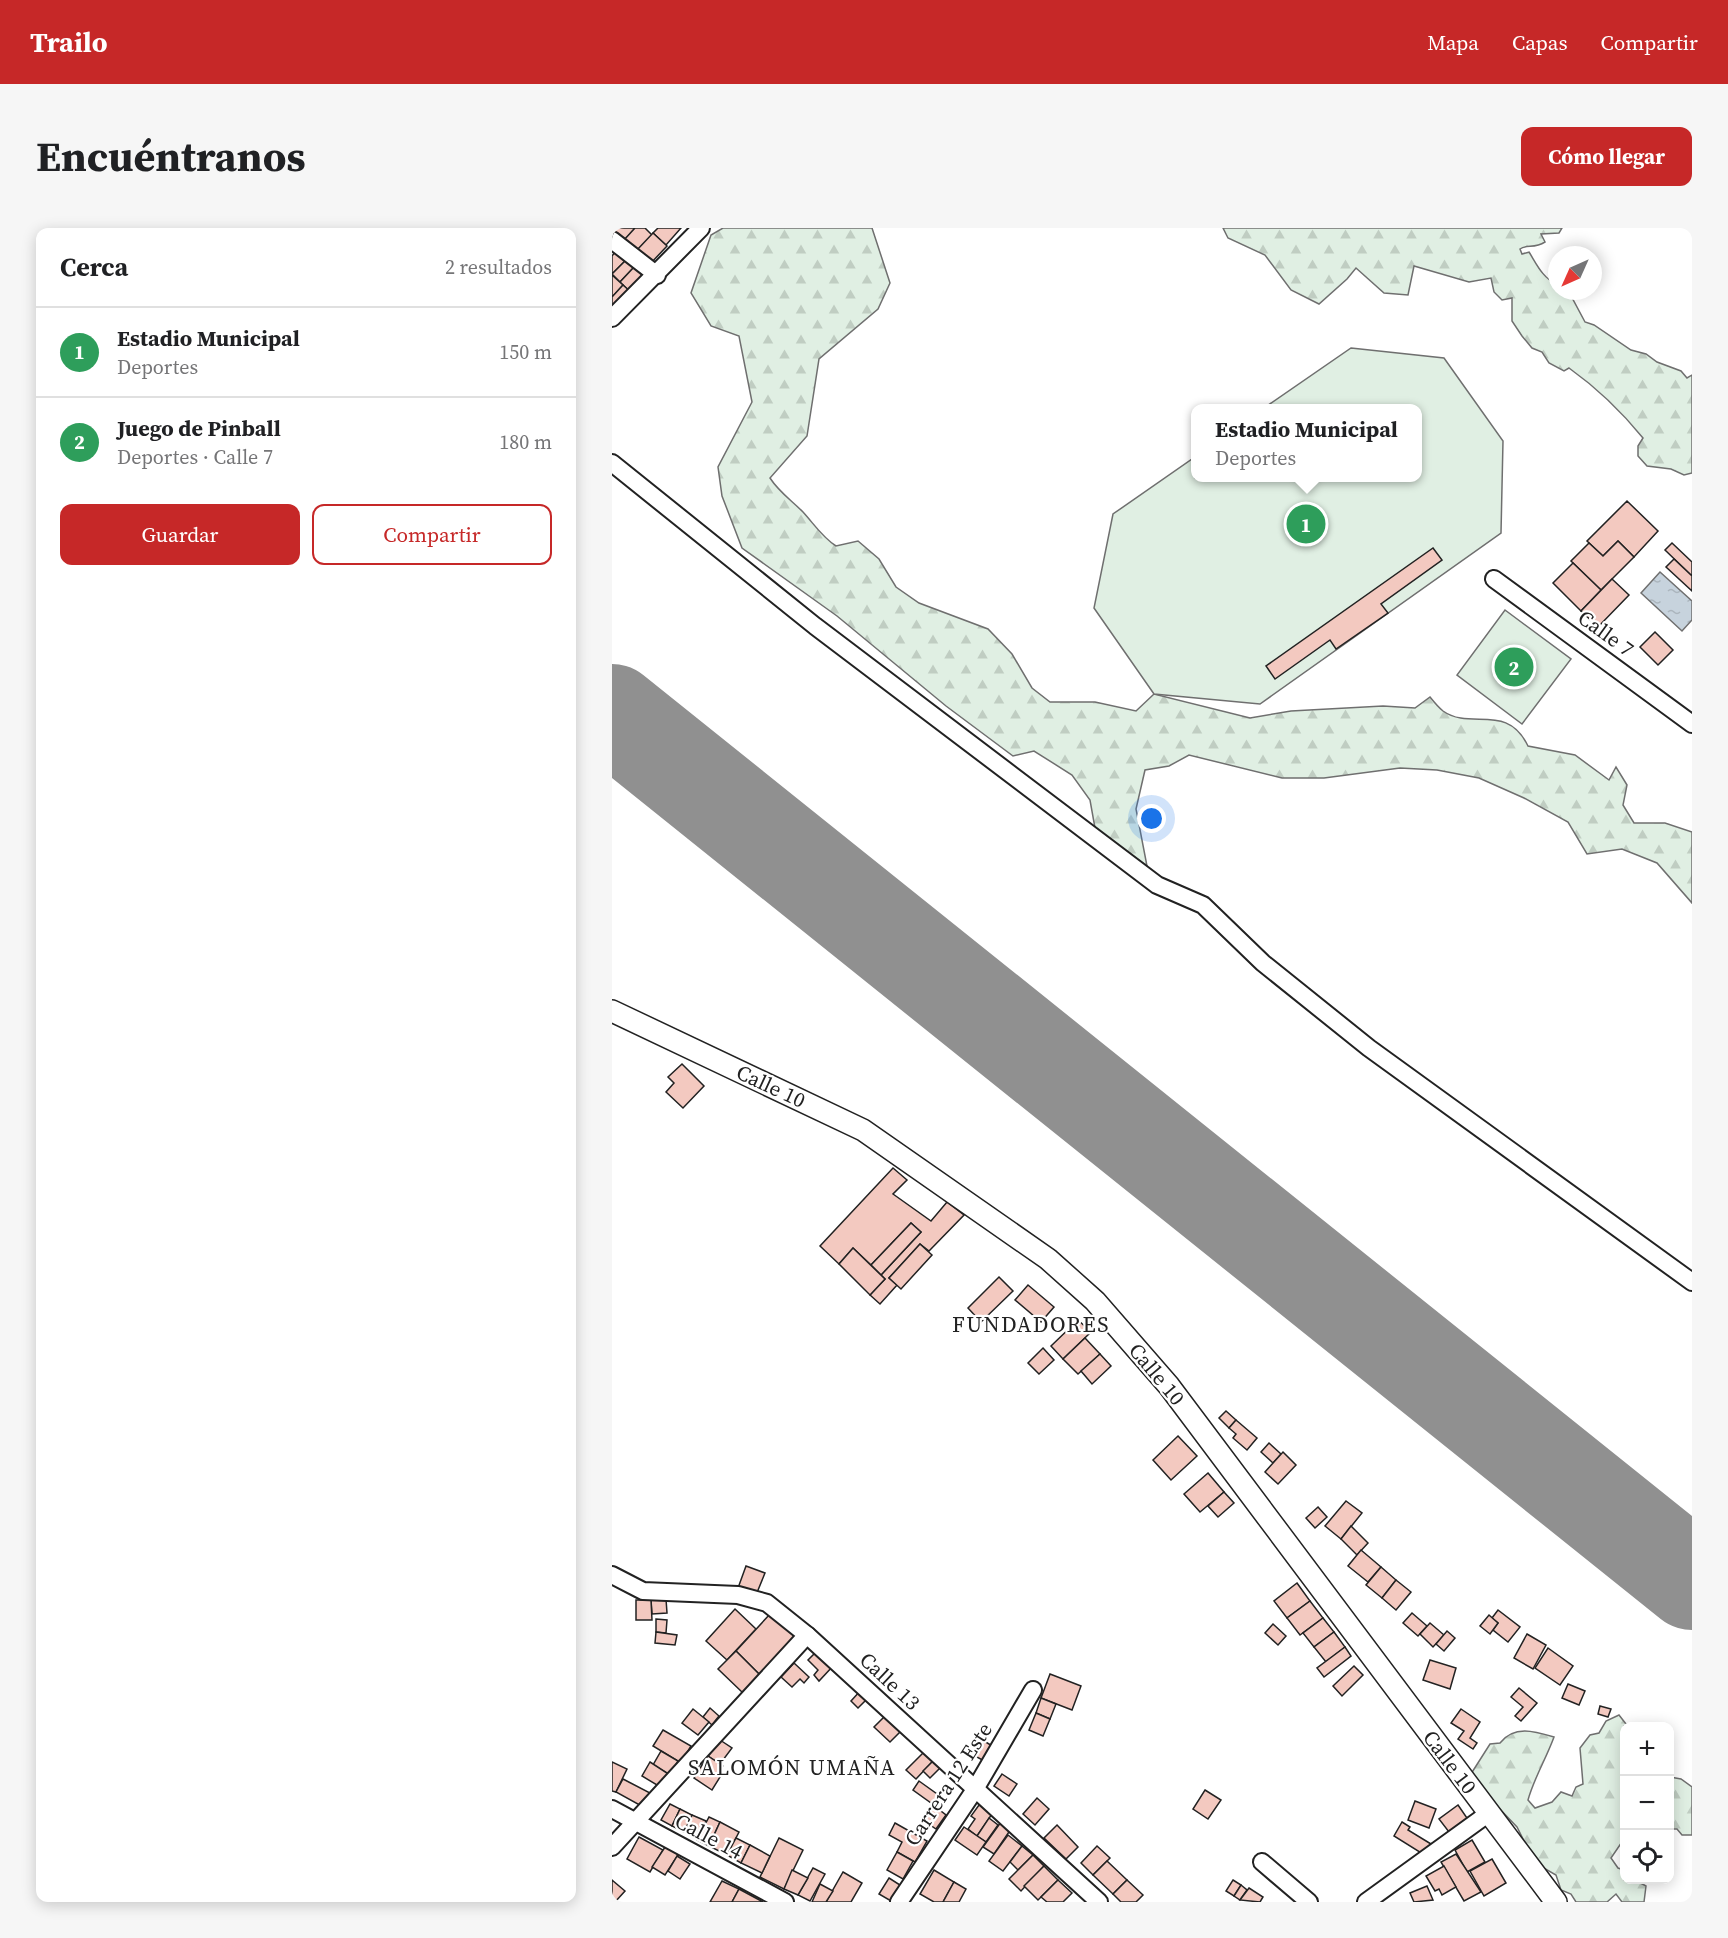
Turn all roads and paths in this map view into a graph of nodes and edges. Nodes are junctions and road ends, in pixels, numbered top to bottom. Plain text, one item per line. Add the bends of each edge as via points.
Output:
1 (695, 230) edge
2 (612, 240) edge
3 (657, 275) junction
4 (613, 316) edge
5 (612, 463) edge
6 (1494, 579) dead end
7 (1692, 724) edge
8 (612, 1011) edge
9 (1692, 1282) edge
10 (612, 1575) edge
11 (807, 1635) junction
12 (1034, 1690) dead end
13 (974, 1791) junction
14 (612, 1809) edge
15 (1488, 1813) junction
16 (636, 1822) junction
17 (612, 1847) edge
18 (1262, 1862) dead end
19 (785, 1902) edge
20 (899, 1902) edge
21 (1099, 1902) edge
22 (1309, 1902) edge
23 (1366, 1902) edge
24 (1556, 1902) edge

1 - 3 street
2 - 3 street
3 - 4 street
5 - 9 street via 815,626 1157,885 1203,905 1263,963 1369,1048
6 - 7 street, Calle 7
8 - 15 main road, Calle 10 via 863,1130 1048,1259 1095,1301 1169,1386
10 - 11 street, Calle 13 via 643,1591 738,1595 767,1603
11 - 13 street, Calle 13
11 - 16 street
12 - 13 street, Carrera 12 Este
13 - 20 street, Carrera 12 Este
13 - 21 street, Calle 13
14 - 16 street, Calle 14
15 - 23 street
15 - 24 main road, Calle 10
16 - 17 street
16 - 19 street, Calle 14
18 - 22 street

